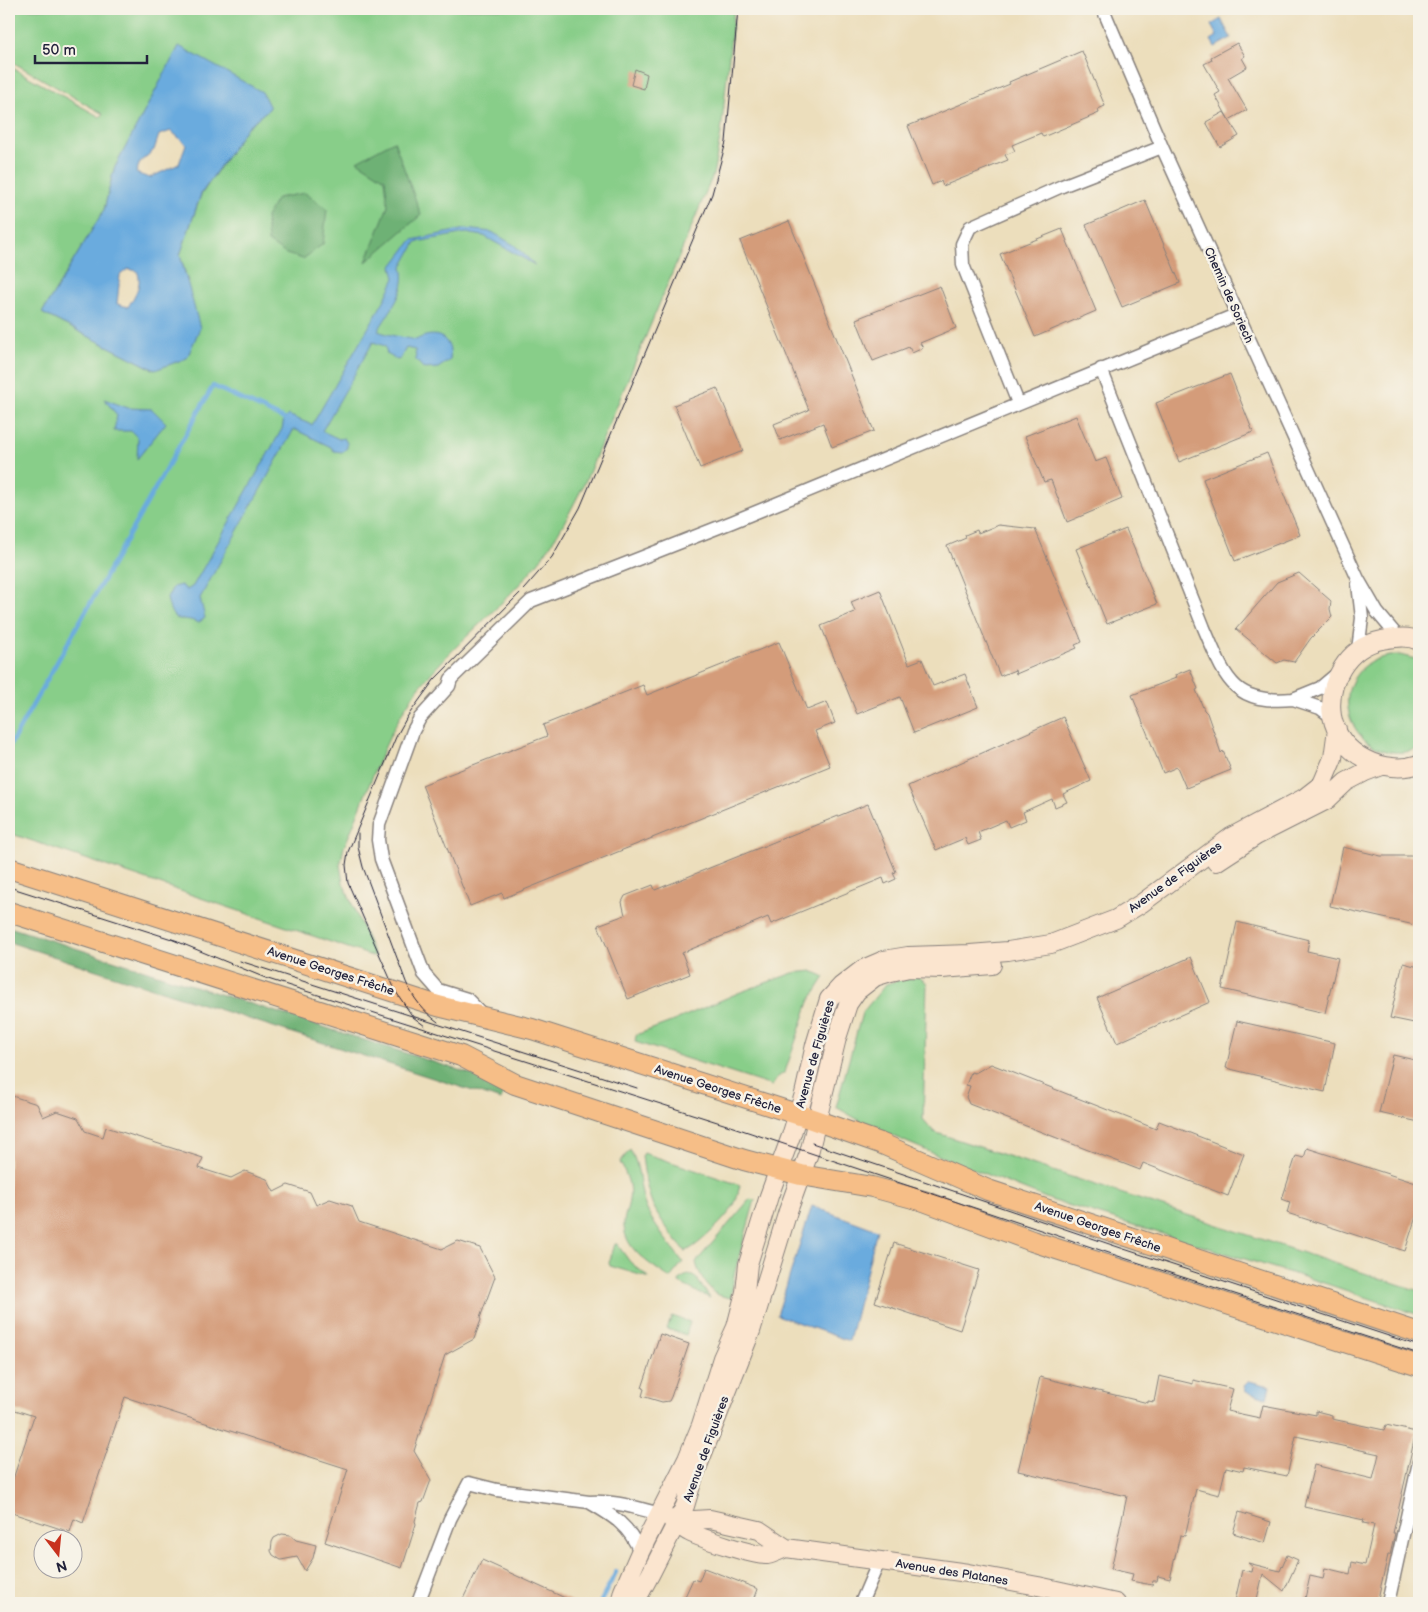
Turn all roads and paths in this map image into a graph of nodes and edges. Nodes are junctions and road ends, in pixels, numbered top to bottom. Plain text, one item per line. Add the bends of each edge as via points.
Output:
1 (1103, 9) edge
2 (1162, 147) junction
3 (1238, 314) junction
4 (1101, 370) junction
5 (1018, 403) junction
6 (1358, 579) junction
7 (1413, 638) edge
8 (1358, 650) junction
9 (1339, 672) junction
10 (1293, 699) junction
11 (1335, 723) junction
12 (1419, 764) edge
13 (1380, 766) junction
14 (9, 868) edge
15 (9, 912) edge
16 (487, 1018) junction
17 (797, 1115) junction
18 (818, 1121) junction
19 (779, 1169) junction
20 (802, 1175) junction
21 (744, 1329) junction
22 (1419, 1333) edge
23 (1419, 1366) edge
24 (1419, 1462) edge
25 (589, 1502) junction
26 (660, 1514) junction
27 (677, 1521) junction
28 (640, 1552) junction
29 (879, 1560) junction
30 (418, 1603) edge
31 (620, 1603) edge
32 (632, 1603) edge
33 (861, 1603) edge
34 (1116, 1603) edge
35 (1388, 1603) edge

1 - 2 street, Chemin de Soriech
2 - 3 street, Chemin de Soriech
2 - 5 street via 970,227 962,244 963,265
3 - 4 street
3 - 6 street, Chemin de Soriech
4 - 5 street
4 - 10 street via 1220,666 1245,694 1278,700
5 - 16 street via 531,602 451,679 449,686 420,718 413,731 379,826 380,859 424,974 438,990 467,999
6 - 7 street, Chemin de Soriech via 1377,612
6 - 8 street, Chemin de Soriech via 1362,618
7 - 8 main road via 1374,642
8 - 9 main road
9 - 10 street via 1320,688
9 - 11 main road, Avenue de Figuières via 1332,694
10 - 11 street via 1320,708
11 - 13 main road via 1347,746
11 - 17 main road, Avenue de Figuières via 1333,758 1322,784 1304,798 1231,837 1116,919 1051,944 989,953 908,956 884,960 863,969 829,998
12 - 13 main road via 1399,768
13 - 18 main road, Avenue de Figuières via 1346,782 1327,800 1221,858 1148,914 1090,943 1054,956 1011,963 909,968 875,977 857,992 845,1011
14 - 16 main road, Avenue Georges Frêche via 438,1006
15 - 19 main road via 461,1056 514,1084
16 - 17 main road, Avenue Georges Frêche via 608,1052
17 - 18 main road, Avenue Georges Frêche
17 - 19 main road, Avenue de Figuières
18 - 20 main road, Avenue de Figuières
18 - 22 main road, Avenue Georges Frêche via 880,1143 988,1190
19 - 20 main road
19 - 21 main road, Avenue de Figuières via 748,1264
20 - 21 main road, Avenue de Figuières via 762,1297
20 - 23 main road via 924,1200 1032,1241
21 - 26 main road, Avenue de Figuières via 722,1358 701,1425
21 - 27 main road, Avenue de Figuières via 685,1506
24 - 35 street
25 - 26 street via 618,1503
25 - 28 street via 624,1525
25 - 30 street via 497,1490 469,1483 450,1519
26 - 27 main road
26 - 28 main road, Avenue de Figuières
27 - 29 main road, Avenue des Platanes via 686,1531 702,1538 766,1555 786,1548
27 - 32 main road, Avenue de Figuières via 661,1556
28 - 31 main road, Avenue de Figuières
29 - 33 street
29 - 34 main road, Avenue des Platanes via 977,1574

